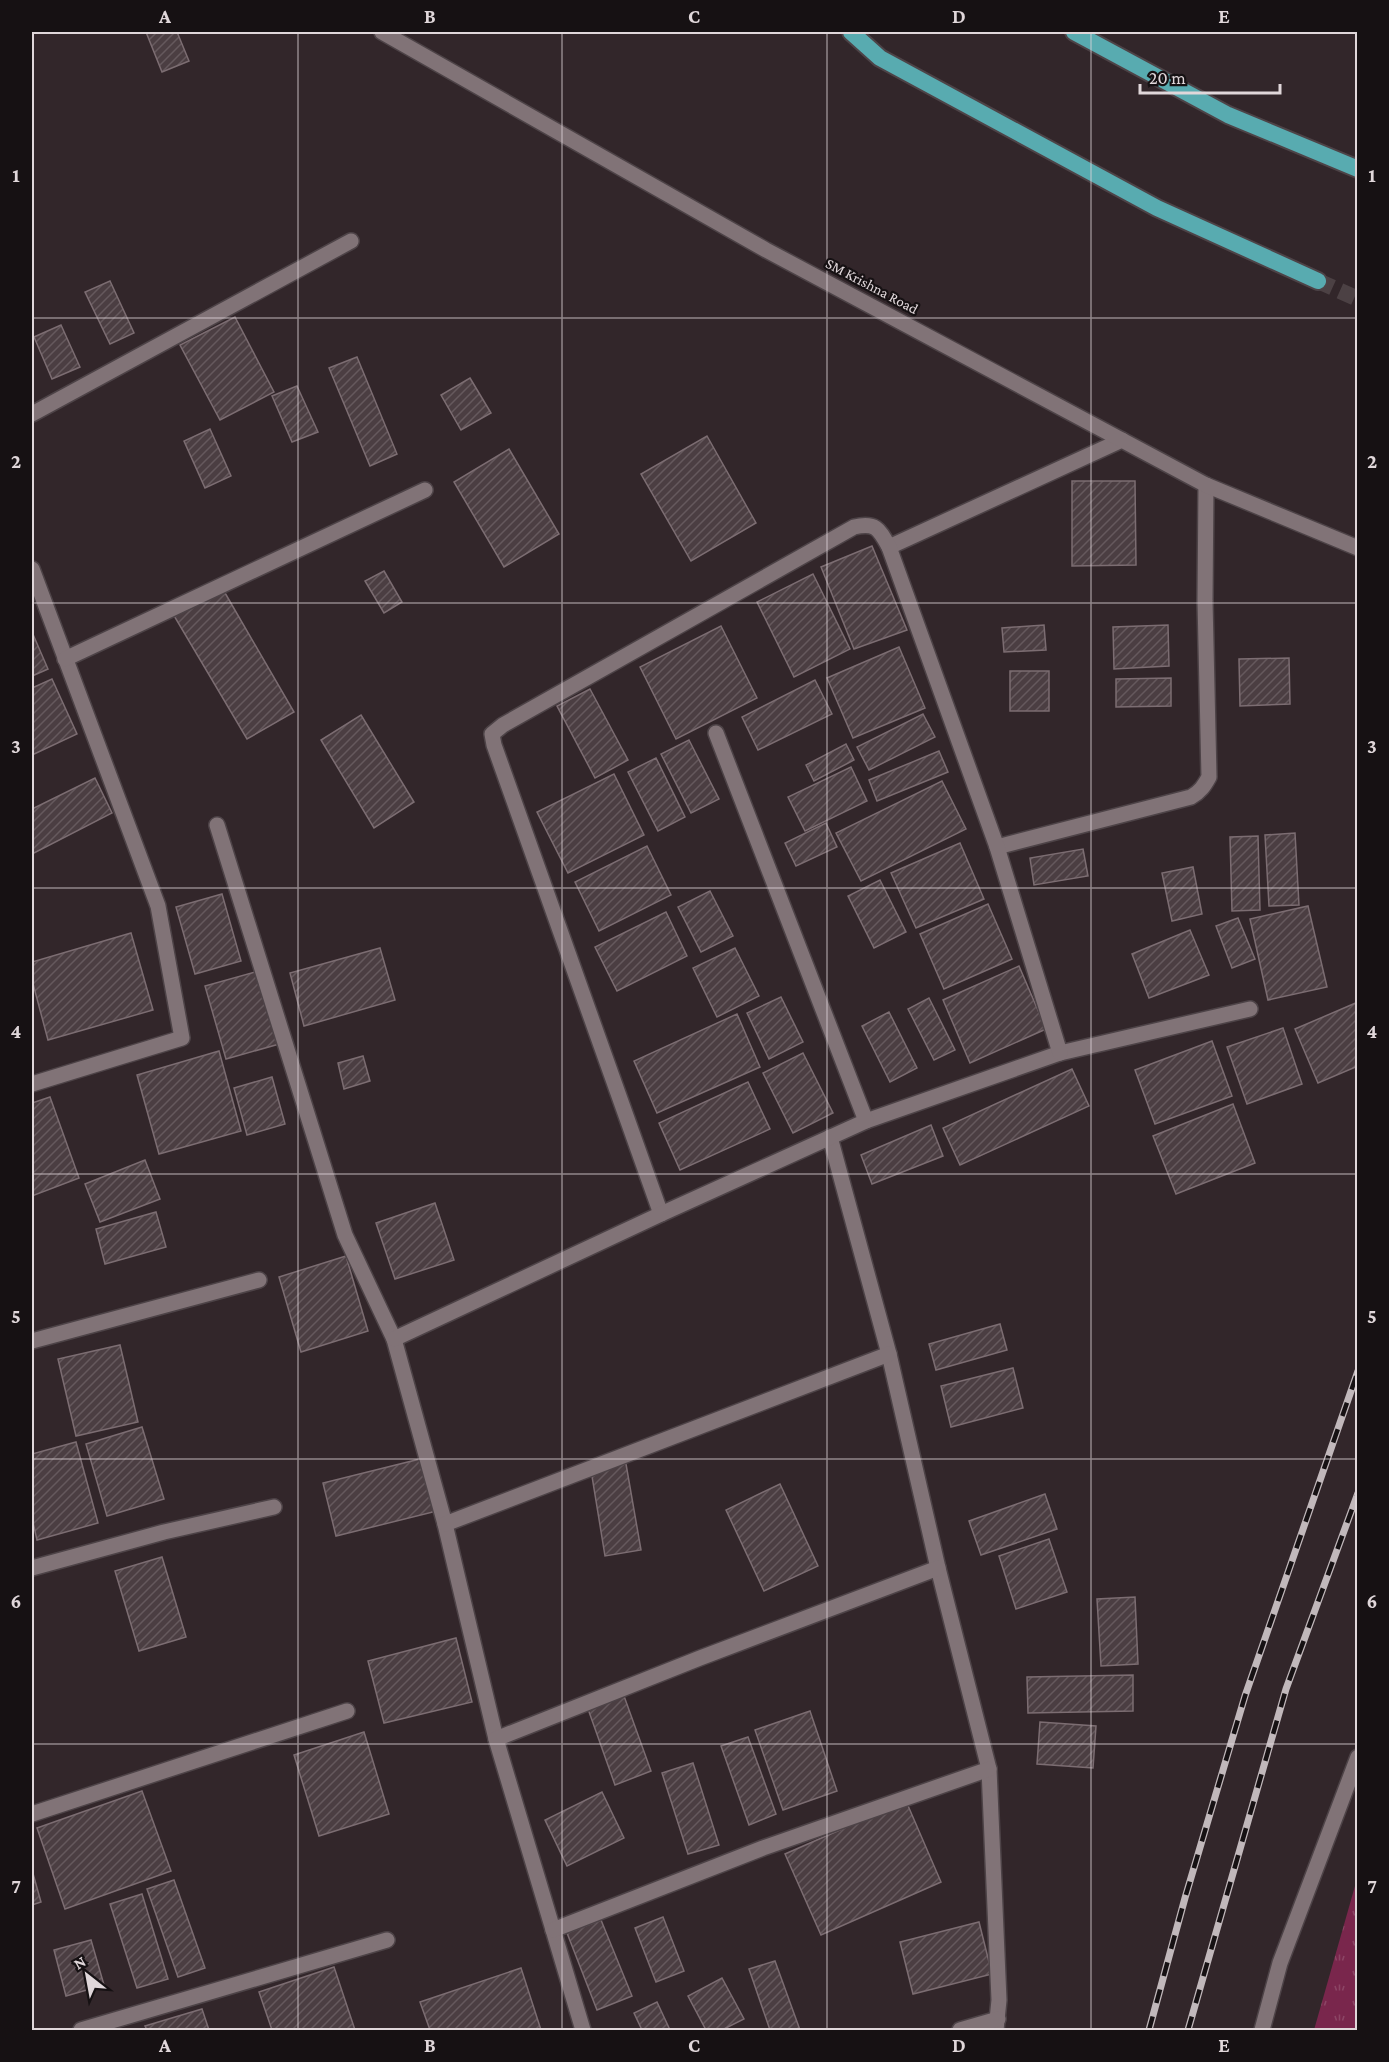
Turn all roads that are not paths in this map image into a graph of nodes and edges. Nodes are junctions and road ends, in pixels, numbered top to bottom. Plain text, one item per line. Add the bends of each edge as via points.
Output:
1 (382, 32) edge
2 (851, 32) edge
3 (1074, 32) edge
4 (1358, 169) edge
5 (351, 241) dead end
6 (1318, 281) tunnel mouth
7 (32, 414) edge
8 (1122, 440) junction
9 (1206, 485) junction
10 (425, 490) dead end
11 (889, 547) junction
12 (1358, 548) edge
13 (32, 569) edge
14 (65, 659) junction
15 (716, 733) dead end
16 (217, 825) dead end
17 (997, 847) junction
18 (1250, 1009) dead end
19 (1060, 1053) junction
20 (32, 1084) edge
21 (866, 1121) junction
22 (830, 1137) junction
23 (661, 1214) junction
24 (259, 1280) dead end
25 (394, 1340) junction
26 (32, 1341) edge
27 (889, 1354) junction
28 (274, 1507) dead end
29 (445, 1524) junction
30 (32, 1568) edge
31 (938, 1568) junction
32 (347, 1711) dead end
33 (496, 1739) junction
34 (1358, 1757) edge
35 (989, 1769) junction
36 (32, 1814) edge
37 (553, 1930) junction
38 (387, 1940) dead end
39 (997, 2025) edge
40 (81, 2031) edge
41 (583, 2031) edge
42 (960, 2031) edge
43 (1262, 2031) edge

1 - 8 street, SM Krishna Road via 766,250
2 - 6 highway via 880,58 1157,208
3 - 4 highway via 1228,115
5 - 7 street
8 - 9 street, SM Krishna Road
8 - 11 street
9 - 12 street, SM Krishna Road
9 - 17 street via 1209,777 1205,785 1191,797
10 - 14 street
11 - 17 street
11 - 23 street via 874,526 854,527 492,734
13 - 14 street
14 - 20 street via 158,906 182,1038
15 - 21 street
16 - 25 street via 345,1235
17 - 19 street
18 - 19 street
19 - 21 street
21 - 22 street
22 - 23 street
22 - 27 street
23 - 25 street
24 - 26 street
25 - 29 street
27 - 29 street
27 - 31 street
28 - 30 street
29 - 33 street
31 - 33 street
31 - 35 street
32 - 36 street
33 - 37 street
34 - 43 street via 1280,1963
35 - 37 street via 763,1848
35 - 39 street
37 - 41 street
38 - 40 street
39 - 42 street

